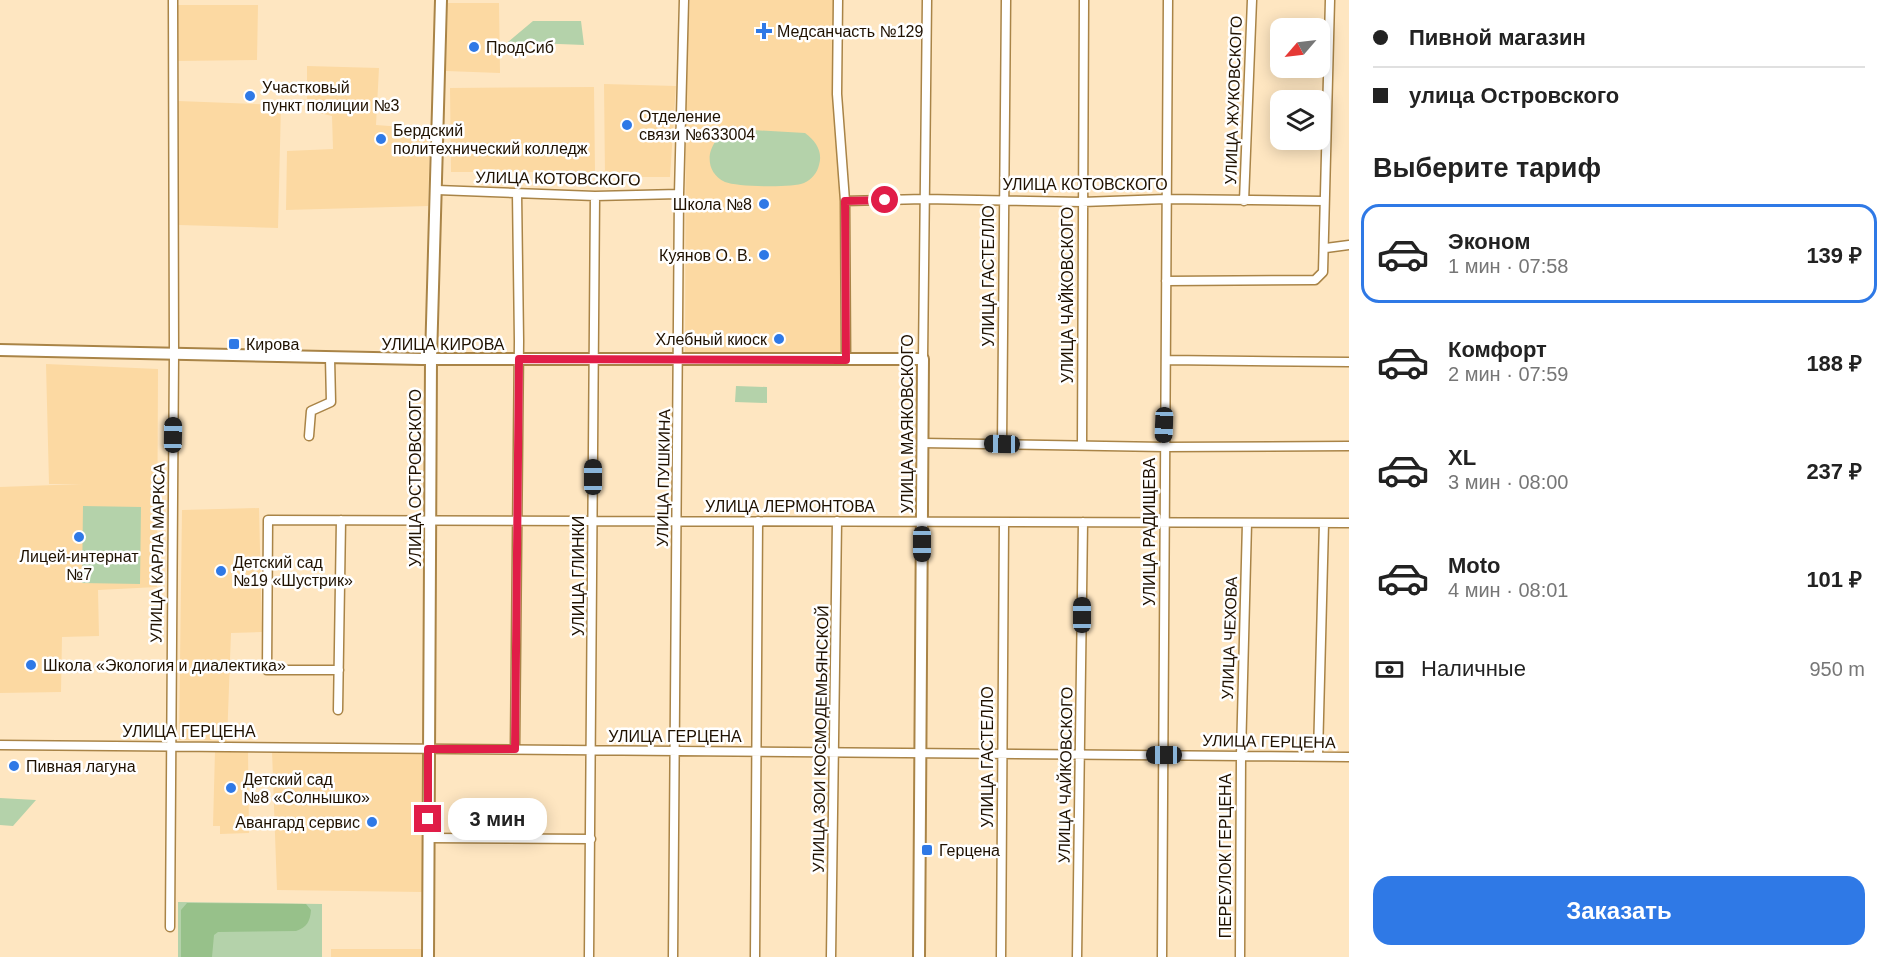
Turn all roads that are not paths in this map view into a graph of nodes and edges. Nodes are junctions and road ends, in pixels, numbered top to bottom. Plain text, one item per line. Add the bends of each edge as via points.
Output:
1 (173, 0) edge
2 (441, 0) edge
3 (684, 0) edge
4 (838, 0) edge
5 (927, 0) edge
6 (1006, 0) edge
7 (1084, 0) edge
8 (1168, 0) edge
9 (1252, 0) edge
10 (1330, 0) edge
11 (437, 190) junction
12 (517, 193) junction
13 (679, 194) junction
14 (595, 196) junction
15 (924, 199) junction
16 (1166, 199) junction
17 (1004, 200) junction
18 (845, 201) junction
19 (1244, 201) junction
20 (1324, 201) junction
21 (1082, 202) junction
22 (1349, 245) edge
23 (1326, 248) junction
24 (1166, 280) junction
25 (0, 350) edge
26 (174, 354) junction
27 (330, 358) junction
28 (431, 359) junction
29 (519, 359) junction
30 (594, 359) junction
31 (680, 359) junction
32 (923, 359) junction
33 (846, 360) junction
34 (1167, 360) junction
35 (1349, 362) edge
36 (309, 436) dead end
37 (922, 443) junction
38 (1002, 444) junction
39 (1082, 445) junction
40 (1349, 446) edge
41 (1164, 447) junction
42 (341, 520) junction
43 (430, 520) junction
44 (517, 520) junction
45 (593, 520) junction
46 (678, 521) junction
47 (758, 521) junction
48 (837, 521) junction
49 (922, 522) junction
50 (1004, 522) junction
51 (1083, 522) junction
52 (1164, 522) junction
53 (1247, 523) junction
54 (1324, 523) junction
55 (1349, 523) edge
56 (339, 670) junction
57 (338, 710) dead end
58 (0, 745) edge
59 (170, 746) junction
60 (428, 749) junction
61 (515, 749) junction
62 (591, 750) junction
63 (676, 751) junction
64 (756, 751) junction
65 (835, 753) junction
66 (921, 754) junction
67 (1003, 754) junction
68 (1081, 754) junction
69 (1164, 755) junction
70 (1240, 755) junction
71 (1318, 756) junction
72 (1349, 757) edge
73 (429, 838) junction
74 (591, 839) junction
75 (170, 927) dead end
76 (428, 957) edge
77 (589, 957) edge
78 (673, 957) edge
79 (754, 957) edge
80 (831, 957) edge
81 (919, 957) edge
82 (1001, 957) edge
83 (1077, 957) edge
84 (1162, 957) edge
85 (1240, 957) edge

1 - 26 street, УЛИЦА КАРЛА МАРКСА
2 - 11 street, УЛИЦА ОСТРОВСКОГО
3 - 13 street, УЛИЦА ПУШКИНА
4 - 18 street via 837,94
5 - 15 street, УЛИЦА МАЯКОВСКОГО
6 - 17 street, УЛИЦА ГАСТЕЛЛО
7 - 21 street, УЛИЦА ЧАЙКОВСКОГО
8 - 16 street, УЛИЦА РАДИЩЕВА
9 - 19 street, УЛИЦА ЖУКОВСКОГО
10 - 20 street
11 - 12 street, УЛИЦА КОТОВСКОГО
11 - 28 street, УЛИЦА ОСТРОВСКОГО
12 - 14 street, УЛИЦА КОТОВСКОГО
12 - 29 street
13 - 14 street, УЛИЦА КОТОВСКОГО
13 - 31 street, УЛИЦА ПУШКИНА
14 - 30 street, УЛИЦА ГЛИНКИ
15 - 17 street, УЛИЦА КОТОВСКОГО
15 - 18 street, УЛИЦА КОТОВСКОГО
15 - 32 street, УЛИЦА МАЯКОВСКОГО
16 - 19 street, УЛИЦА КОТОВСКОГО
16 - 21 street, УЛИЦА КОТОВСКОГО
16 - 24 street, УЛИЦА РАДИЩЕВА
17 - 21 street, УЛИЦА КОТОВСКОГО
17 - 38 street, УЛИЦА ГАСТЕЛЛО
18 - 33 street
19 - 20 street, УЛИЦА КОТОВСКОГО
20 - 23 street
21 - 39 street, УЛИЦА ЧАЙКОВСКОГО
22 - 23 street
23 - 24 street via 1323,272 1315,280
24 - 34 street, УЛИЦА РАДИЩЕВА
25 - 26 street, УЛИЦА КИРОВА
26 - 27 street, УЛИЦА КИРОВА
26 - 59 street, УЛИЦА КАРЛА МАРКСА
27 - 28 street, УЛИЦА КИРОВА
27 - 36 street via 331,402 311,411
28 - 29 street, УЛИЦА КИРОВА
28 - 43 street, УЛИЦА ОСТРОВСКОГО
29 - 30 street, УЛИЦА КИРОВА
29 - 44 street
30 - 31 street, УЛИЦА КИРОВА
30 - 45 street, УЛИЦА ГЛИНКИ
31 - 33 street, УЛИЦА КИРОВА
31 - 46 street, УЛИЦА ПУШКИНА
32 - 33 street, УЛИЦА КИРОВА
32 - 37 street, УЛИЦА МАЯКОВСКОГО
34 - 35 street
34 - 41 street, УЛИЦА РАДИЩЕВА
37 - 38 street
37 - 49 street, УЛИЦА МАЯКОВСКОГО
38 - 39 street
39 - 41 street
40 - 41 street
41 - 52 street, УЛИЦА РАДИЩЕВА
42 - 43 street, УЛИЦА ЛЕРМОНТОВА
42 - 56 street
42 - 56 street, УЛИЦА ЛЕРМОНТОВА via 268,520 267,670
43 - 44 street, УЛИЦА ЛЕРМОНТОВА
43 - 60 street, УЛИЦА ОСТРОВСКОГО
44 - 45 street, УЛИЦА ЛЕРМОНТОВА
44 - 61 street
45 - 46 street, УЛИЦА ЛЕРМОНТОВА
45 - 62 street, УЛИЦА ГЛИНКИ
46 - 47 street, УЛИЦА ЛЕРМОНТОВА
46 - 63 street, УЛИЦА ПУШКИНА
47 - 48 street, УЛИЦА ЛЕРМОНТОВА
47 - 64 street
48 - 49 street, УЛИЦА ЛЕРМОНТОВА
48 - 65 street, УЛИЦА ЗОИ КОСМОДЕМЬЯНСКОЙ
49 - 50 street, УЛИЦА ЛЕРМОНТОВА
49 - 66 street, УЛИЦА МАЯКОВСКОГО
50 - 51 street, УЛИЦА ЛЕРМОНТОВА
50 - 67 street, УЛИЦА ГАСТЕЛЛО
51 - 52 street, УЛИЦА ЛЕРМОНТОВА
51 - 68 street, УЛИЦА ЧАЙКОВСКОГО
52 - 53 street, УЛИЦА ЛЕРМОНТОВА
52 - 69 street, УЛИЦА РАДИЩЕВА
53 - 54 street, УЛИЦА ЛЕРМОНТОВА
53 - 70 street, УЛИЦА ЧЕХОВА
54 - 55 street, УЛИЦА ЛЕРМОНТОВА
54 - 71 street
56 - 57 street
58 - 59 street, УЛИЦА ГЕРЦЕНА
59 - 60 street, УЛИЦА ГЕРЦЕНА
59 - 75 street, УЛИЦА КАРЛА МАРКСА
60 - 61 street, УЛИЦА ГЕРЦЕНА
60 - 73 street, УЛИЦА ОСТРОВСКОГО
61 - 62 street, УЛИЦА ГЕРЦЕНА
62 - 63 street, УЛИЦА ГЕРЦЕНА
62 - 74 street, УЛИЦА ГЛИНКИ
63 - 64 street, УЛИЦА ГЕРЦЕНА
63 - 78 street, УЛИЦА ПУШКИНА
64 - 65 street, УЛИЦА ГЕРЦЕНА
64 - 79 street
65 - 66 street, УЛИЦА ГЕРЦЕНА
65 - 80 street, УЛИЦА ЗОИ КОСМОДЕМЬЯНСКОЙ
66 - 67 street, УЛИЦА ГЕРЦЕНА
66 - 81 street, УЛИЦА МАЯКОВСКОГО
67 - 68 street, УЛИЦА ГЕРЦЕНА
67 - 82 street, УЛИЦА ГАСТЕЛЛО
68 - 69 street, УЛИЦА ГЕРЦЕНА
68 - 83 street, УЛИЦА ЧАЙКОВСКОГО
69 - 70 street, УЛИЦА ГЕРЦЕНА
69 - 84 street, УЛИЦА РАДИЩЕВА
70 - 71 street, УЛИЦА ГЕРЦЕНА
70 - 85 street, ПЕРЕУЛОК ГЕРЦЕНА
71 - 72 street, УЛИЦА ГЕРЦЕНА
73 - 74 street
73 - 76 street, УЛИЦА ОСТРОВСКОГО
74 - 77 street, УЛИЦА ГЛИНКИ

